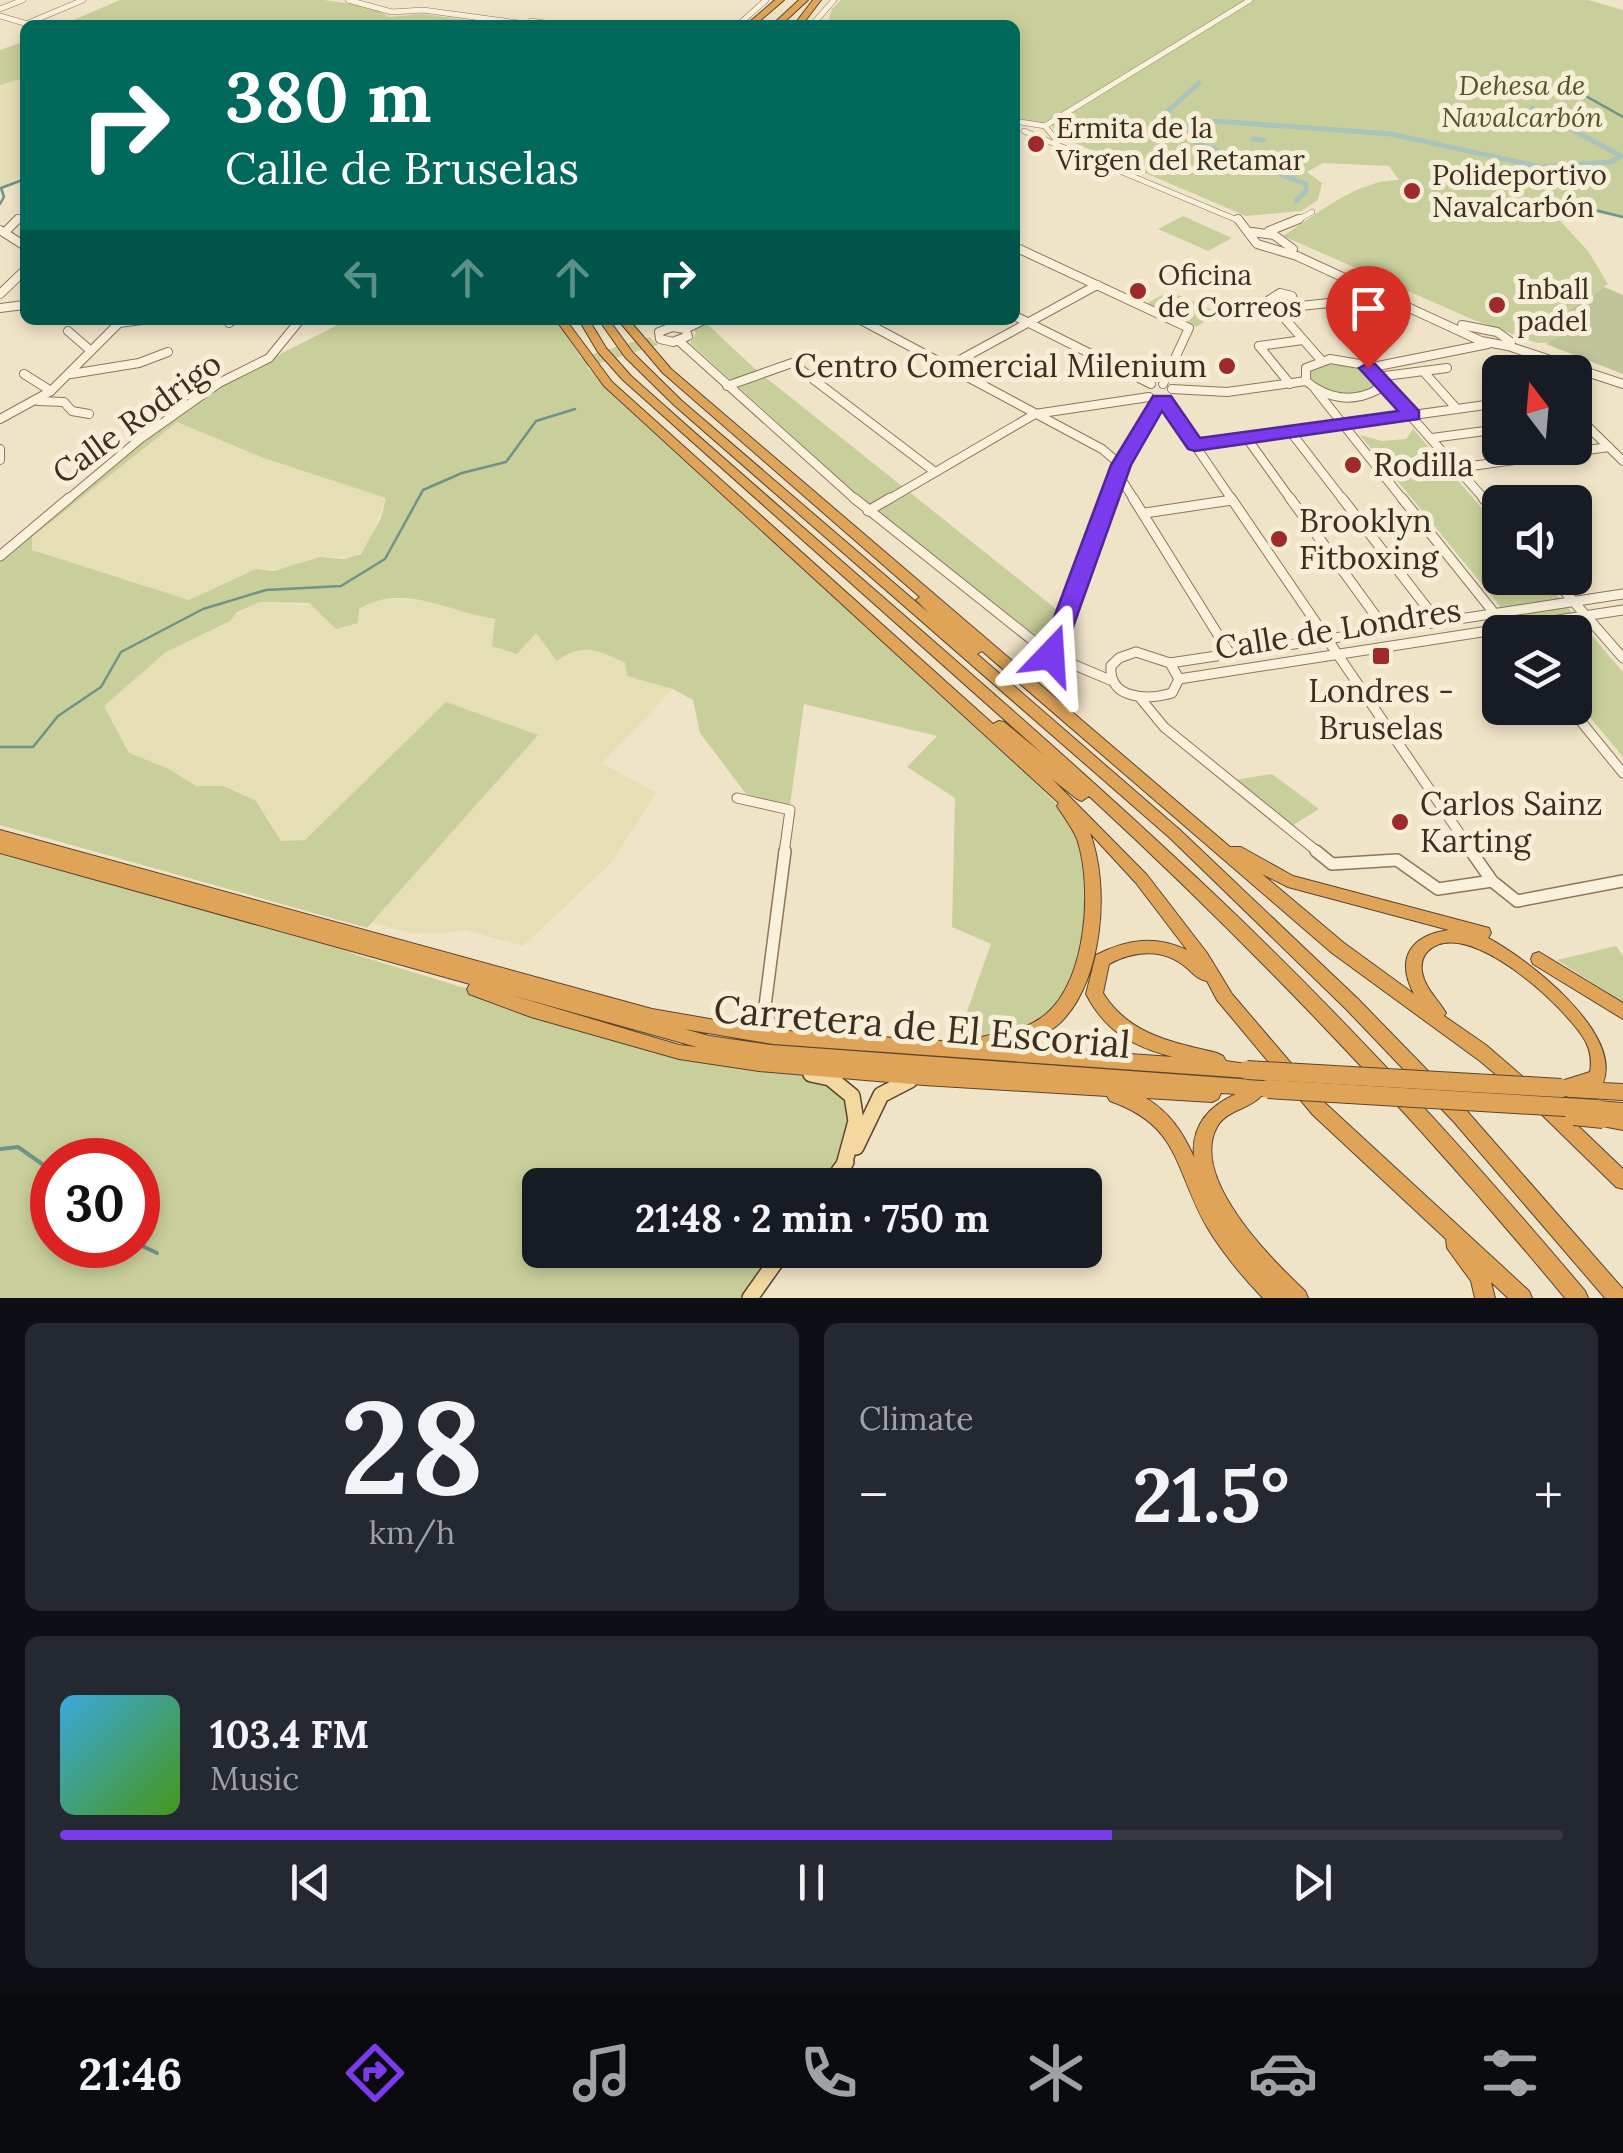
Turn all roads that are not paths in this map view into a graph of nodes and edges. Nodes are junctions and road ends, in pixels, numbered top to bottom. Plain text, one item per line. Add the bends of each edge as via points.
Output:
1 (23, 0) edge
2 (83, 0) edge
3 (348, 0) edge
4 (372, 0) edge
5 (766, 0) edge
6 (780, 0) edge
7 (788, 0) edge
8 (804, 0) edge
9 (815, 0) edge
10 (830, 0) edge
11 (1250, 0) edge
12 (388, 1) edge
13 (417, 5) edge
14 (381, 6) junction
15 (0, 13) edge
16 (38, 20) edge
17 (504, 20) edge
18 (523, 20) edge
19 (744, 20) edge
20 (756, 20) edge
21 (766, 20) edge
22 (782, 20) edge
23 (792, 20) edge
24 (810, 20) edge
25 (1020, 125) edge
26 (1046, 129) junction
27 (1027, 130) junction
28 (1020, 133) edge
29 (1039, 135) junction
30 (1312, 212) dead end
31 (1252, 232) junction
32 (1263, 232) junction
33 (1281, 237) junction
34 (1020, 249) edge
35 (1274, 249) junction
36 (20, 275) edge
37 (1097, 285) junction
38 (0, 294) edge
39 (1292, 296) junction
40 (1386, 296) junction
41 (1272, 304) junction
42 (1326, 305) junction
43 (1291, 307) junction
44 (1283, 318) junction
45 (1020, 322) edge
46 (1024, 324) junction
47 (117, 325) edge
48 (296, 325) edge
49 (566, 325) edge
50 (587, 325) edge
51 (607, 325) edge
52 (628, 325) edge
53 (664, 325) edge
54 (669, 325) edge
55 (693, 325) edge
56 (871, 325) edge
57 (685, 329) junction
58 (68, 331) dead end
59 (571, 334) joint
60 (1478, 335) junction
61 (1303, 340) junction
62 (678, 342) junction
63 (1498, 342) junction
64 (1470, 348) junction
65 (92, 350) junction
66 (168, 352) dead end
67 (1321, 360) junction
68 (947, 366) junction
69 (1368, 368) junction
70 (1447, 368) dead end
71 (1423, 371) junction
72 (24, 374) dead end
73 (68, 374) junction
74 (1378, 378) junction
75 (1306, 381) junction
76 (1623, 382) edge
77 (1290, 384) junction
78 (727, 386) junction
79 (1148, 386) junction
80 (1168, 387) junction
81 (1315, 389) junction
82 (51, 391) junction
83 (1158, 399) junction
84 (38, 401) junction
85 (1482, 406) edge
86 (1457, 409) junction
87 (89, 414) dead end
88 (1035, 414) junction
89 (1412, 415) junction
90 (0, 419) edge
91 (1340, 424) junction
92 (1290, 431) junction
93 (1482, 431) edge
94 (1592, 432) edge
95 (1246, 437) junction
96 (1432, 438) junction
97 (1195, 445) junction
98 (1609, 448) junction
99 (0, 449) edge
100 (0, 460) edge
101 (1623, 461) edge
102 (1457, 468) junction
103 (1119, 469) junction
104 (935, 472) junction
105 (1482, 496) edge
106 (1232, 500) junction
107 (818, 502) junction
108 (868, 512) junction
109 (1145, 513) junction
110 (0, 556) edge
111 (1623, 594) edge
112 (1568, 595) edge
113 (1574, 602) junction
114 (1623, 610) edge
115 (1494, 614) junction
116 (1585, 615) edge
117 (1592, 615) edge
118 (1438, 622) junction
119 (1592, 623) edge
120 (1386, 630) junction
121 (1482, 634) edge
122 (1328, 639) junction
123 (900, 648) junction
124 (1230, 654) junction
125 (1338, 654) junction
126 (1051, 655) junction
127 (1623, 658) edge
128 (1170, 664) junction
129 (1110, 666) junction
130 (1091, 671) junction
131 (1110, 680) junction
132 (1179, 680) junction
133 (1141, 699) junction
134 (1584, 725) edge
135 (1116, 756) junction
136 (1623, 772) edge
137 (1039, 774) junction
138 (737, 798) dead end
139 (1156, 817) junction
140 (0, 836) edge
141 (0, 847) edge
142 (1492, 880) junction
143 (1623, 881) edge
144 (1517, 902) joint
145 (308, 935) junction
146 (1293, 985) junction
147 (1227, 1000) junction
148 (1616, 1019) edge
149 (773, 1037) junction
150 (842, 1040) junction
151 (1617, 1047) dead end
152 (679, 1052) junction
153 (1485, 1055) junction
154 (1247, 1070) junction
155 (924, 1077) junction
156 (1071, 1088) junction
157 (1561, 1088) junction
158 (1623, 1092) edge
159 (1266, 1093) junction
160 (1623, 1110) edge
161 (1601, 1114) junction
162 (1623, 1122) edge
163 (844, 1166) joint
164 (1623, 1181) edge
165 (1416, 1202) junction
166 (771, 1268) edge
167 (750, 1298) edge
168 (1277, 1298) edge
169 (1298, 1298) edge
170 (1485, 1298) edge
171 (1522, 1298) edge
172 (1578, 1298) edge
173 (1618, 1298) edge

1 - 15 street
2 - 16 street
3 - 14 street
4 - 12 street
5 - 19 street
6 - 20 highway
7 - 21 highway
8 - 22 highway
9 - 23 highway
10 - 24 street
11 - 26 street
12 - 14 street
13 - 14 street via 392,12
13 - 17 street
13 - 18 street
25 - 27 street
26 - 27 street
26 - 29 street
26 - 32 street via 1236,213
27 - 28 street
27 - 29 street
29 - 31 street via 1232,215
30 - 33 street
31 - 32 street
31 - 35 street via 1252,241
32 - 33 street
33 - 35 street
33 - 60 street
34 - 37 street
35 - 40 street
36 - 38 street
37 - 46 street
37 - 80 street via 1190,328
39 - 41 street via 1274,294
39 - 42 street
39 - 43 street
40 - 42 street
40 - 60 street
41 - 43 street
41 - 44 street
42 - 43 street
43 - 44 street
44 - 61 street
45 - 46 street
46 - 68 street
46 - 79 street
47 - 65 street
48 - 110 street, Calle Rodrigo via 269,358 140,439
49 - 59 highway
50 - 146 highway via 606,355 1206,896
51 - 139 highway via 692,416
52 - 107 highway
53 - 62 street via 660,338
54 - 57 street
55 - 57 street
56 - 68 street
57 - 62 street via 688,336
58 - 65 street
59 - 123 highway via 588,361
60 - 63 street
60 - 63 street via 1497,332
60 - 64 street
61 - 67 street
61 - 77 street via 1259,346
62 - 78 street
63 - 64 street
63 - 76 street
64 - 69 street
65 - 73 street
66 - 73 street
67 - 69 street
67 - 75 street via 1306,368
68 - 88 street
69 - 74 street
70 - 71 street
71 - 74 street
71 - 86 street
72 - 82 street
73 - 82 street
74 - 81 street via 1377,390 1364,397
74 - 89 street
75 - 77 street
75 - 81 street
77 - 80 street via 1227,392
78 - 104 street via 792,363
78 - 108 street
79 - 80 street
79 - 83 street
80 - 83 street via 1173,396
81 - 91 street
82 - 84 street
83 - 88 street
83 - 97 street
83 - 103 street
84 - 87 street via 64,402
84 - 90 street
85 - 86 street
86 - 89 street
88 - 103 street via 1102,450
88 - 104 street
89 - 91 street
89 - 96 street
91 - 92 street
91 - 115 street
92 - 95 street
92 - 118 street
93 - 96 street
94 - 98 street
95 - 97 street
95 - 120 street
96 - 102 street
97 - 106 street
98 - 101 street
98 - 102 street
99 - 100 street
102 - 105 street
103 - 109 street
103 - 126 street
104 - 108 street
106 - 109 street
106 - 122 street
107 - 135 highway
107 - 139 highway
108 - 126 street
109 - 124 street
111 - 113 street, Calle de Londres
112 - 113 street
113 - 115 street, Calle de Londres
113 - 116 street
114 - 117 street, Calle de Londres
115 - 118 street, Calle de Londres
118 - 120 street, Calle de Londres
119 - 127 street
120 - 122 street, Calle de Londres
121 - 125 street, Calle de Londres
122 - 124 street, Calle de Londres
122 - 125 street
123 - 137 highway
123 - 146 highway via 1085,798
124 - 128 street, Calle de Londres
125 - 132 street, Calle de Londres
125 - 142 street
126 - 130 street
128 - 129 street via 1136,652
128 - 132 street
129 - 130 street
129 - 131 street
130 - 131 street
131 - 133 street
132 - 133 street via 1172,693
133 - 142 street via 1164,727 1332,864 1397,860 1438,889
134 - 136 street
135 - 148 highway via 1243,858 1288,881 1484,933 1561,971
135 - 153 highway via 1338,948
137 - 147 highway via 1122,857
137 - 150 highway via 1070,812 1092,862 1092,932 1073,997 1032,1033 997,1042
138 - 149 street via 790,810 766,1006
139 - 173 highway via 1433,1088
140 - 149 highway, Carretera de El Escorial via 652,1016
141 - 145 highway, Carretera de El Escorial
142 - 144 street
143 - 144 street
145 - 152 highway via 357,956
145 - 159 highway, Carretera de El Escorial via 710,1044
146 - 172 highway via 1432,1126
147 - 154 highway via 1187,958 1154,945 1102,960 1094,994 1118,1028
147 - 165 highway via 1319,1110
148 - 153 highway via 1493,945 1466,937 1427,943 1413,955 1417,988
149 - 150 highway, Carretera de El Escorial
150 - 154 highway, Carretera de El Escorial
151 - 157 highway via 1600,1076
152 - 155 highway
152 - 163 main road via 839,1083 858,1112
153 - 164 highway
154 - 157 highway, Carretera de El Escorial, bridge
155 - 156 highway
155 - 163 main road via 881,1095
156 - 159 highway
156 - 168 highway via 1121,1096 1160,1116 1212,1218
157 - 158 highway, Carretera de El Escorial
159 - 161 highway, bridge
159 - 169 highway via 1221,1109 1208,1122 1203,1161 1222,1209
160 - 161 highway
161 - 162 highway
165 - 170 highway via 1480,1277
165 - 171 highway
166 - 167 main road

